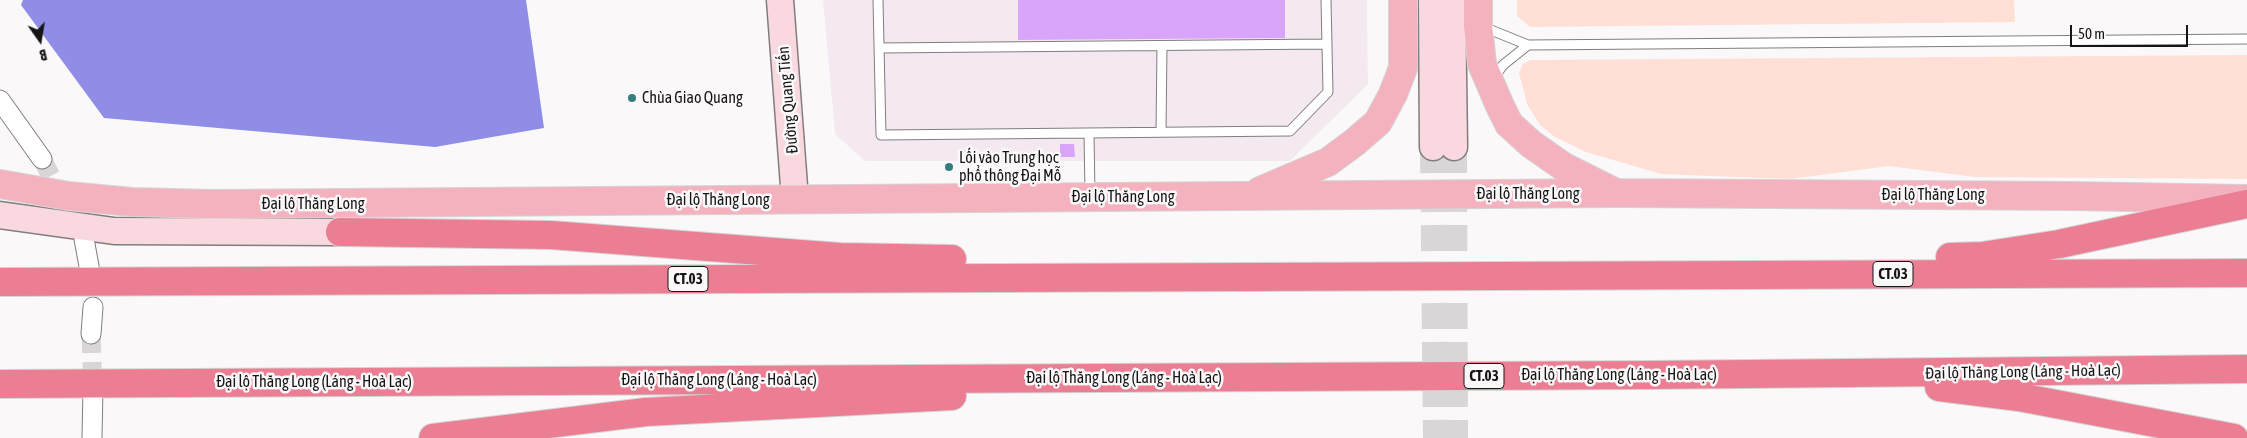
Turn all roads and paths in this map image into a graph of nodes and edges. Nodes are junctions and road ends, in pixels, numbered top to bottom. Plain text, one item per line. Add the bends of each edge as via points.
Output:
1 (780, 0) edge
2 (878, 0) edge
3 (1326, 0) edge
4 (1403, 0) edge
5 (1432, 0) edge
6 (1452, 0) edge
7 (1478, 12) edge
8 (2247, 39) edge
9 (1327, 44) junction
10 (1528, 45) junction
11 (1162, 46) junction
12 (879, 48) junction
13 (1490, 83) junction
14 (0, 100) edge
15 (1162, 132) junction
16 (1089, 133) junction
17 (42, 159) tunnel mouth
18 (1, 180) edge
19 (1617, 194) junction
20 (1248, 196) junction
21 (1090, 198) junction
22 (796, 199) junction
23 (2247, 199) edge
24 (546, 203) junction
25 (2247, 204) edge
26 (0, 215) edge
27 (340, 232) junction
28 (84, 239) tunnel mouth
29 (89, 266) dead end
30 (2247, 273) edge
31 (1540, 275) junction
32 (1376, 276) junction
33 (0, 282) edge
34 (93, 306) dead end
35 (91, 334) tunnel mouth
36 (2247, 369) edge
37 (1648, 376) junction
38 (1321, 377) junction
39 (0, 384) edge
40 (93, 388) tunnel mouth
41 (92, 438) edge
42 (433, 438) edge
43 (2234, 438) edge

1 - 22 street, Đường Quang Tiến
2 - 12 lane
3 - 9 lane
4 - 20 main road via 1403,68 1378,122 1328,162
5 - 6 street via 1443,147
7 - 10 lane
7 - 13 main road via 1482,64
8 - 10 lane
9 - 11 lane
9 - 15 lane via 1328,92 1290,131
10 - 13 lane via 1503,66
11 - 12 lane
11 - 15 lane
12 - 16 lane via 881,135
13 - 19 main road via 1509,124 1531,144
14 - 17 street
15 - 16 lane
16 - 21 lane
18 - 24 main road, Đại lộ Thăng Long via 68,196 132,202
19 - 20 main road, Đại lộ Thăng Long
19 - 23 main road, Đại lộ Thăng Long
20 - 21 main road, Đại lộ Thăng Long
21 - 22 main road, Đại lộ Thăng Long
22 - 24 main road, Đại lộ Thăng Long
24 - 27 main road
25 - 31 highway via 2110,234 1982,256 1889,260 1641,261
26 - 27 street, Đại lộ Thăng Long via 114,231
27 - 32 highway via 551,235 840,257 1170,264
28 - 29 street
30 - 31 highway, CT.03
31 - 32 highway, CT.03
32 - 33 highway, CT.03
34 - 35 street
36 - 37 highway, Đại lộ Thăng Long (Láng - Hoà Lạc) / CT.03
37 - 38 highway, Đại lộ Thăng Long (Láng - Hoà Lạc) / CT.03
37 - 43 highway via 1771,388 1916,384 2019,397
38 - 39 highway, Đại lộ Thăng Long (Láng - Hoà Lạc) / CT.03
38 - 42 highway via 1202,391 1003,393 646,412
40 - 41 street

